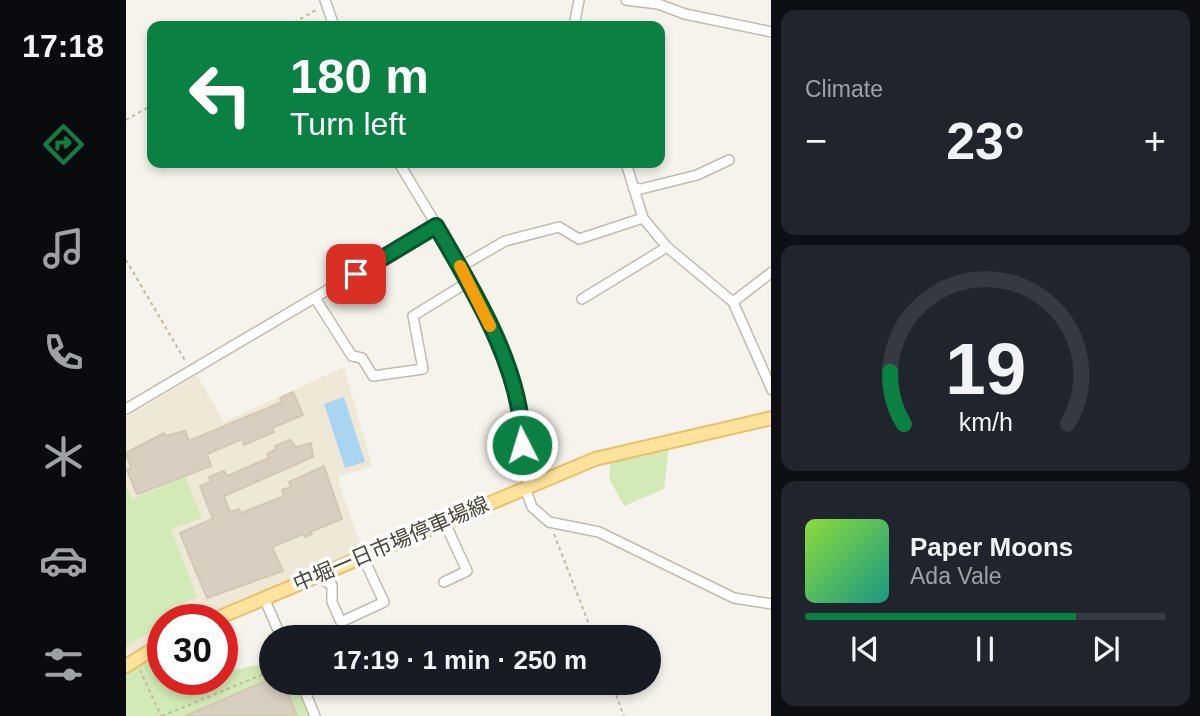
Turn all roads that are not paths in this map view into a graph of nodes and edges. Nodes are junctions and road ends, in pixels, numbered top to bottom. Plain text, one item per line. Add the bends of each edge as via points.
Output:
1 (579, 0) edge
2 (626, 0) edge
3 (329, 1) edge
4 (333, 21) edge
5 (575, 21) edge
6 (771, 32) edge
7 (729, 160) dead end
8 (402, 168) edge
9 (627, 168) edge
10 (633, 188) junction
11 (643, 218) junction
12 (436, 226) junction
13 (667, 247) junction
14 (460, 267) junction
15 (771, 272) edge
16 (468, 282) junction
17 (315, 298) junction
18 (582, 299) dead end
19 (733, 302) junction
20 (771, 390) edge
21 (126, 409) edge
22 (771, 418) edge
23 (527, 487) junction
24 (444, 521) junction
25 (362, 555) junction
26 (315, 576) junction
27 (444, 582) dead end
28 (264, 598) junction
29 (771, 604) edge
30 (238, 609) edge
31 (276, 625) edge
32 (147, 653) edge
33 (131, 663) edge
34 (306, 695) edge
35 (315, 716) edge

1 - 5 street
2 - 6 street
3 - 4 street
7 - 10 street via 697,175
8 - 12 street
9 - 10 street
10 - 11 street
11 - 13 street
11 - 14 street via 579,239 559,227 505,241
12 - 14 street
12 - 17 street
13 - 18 street
13 - 19 street
14 - 16 street
15 - 19 street
16 - 17 street via 413,316 423,369 373,376 362,358 352,356
16 - 23 street via 499,345 516,397
17 - 21 street
19 - 20 street
22 - 23 main road, 中堀一日市場停車場線 via 595,459
23 - 24 main road, 中堀一日市場停車場線
23 - 29 street via 532,507 550,522 599,532 734,598
24 - 25 main road, 中堀一日市場停車場線
24 - 27 street via 467,571
25 - 26 main road, 中堀一日市場停車場線
25 - 26 street via 384,602 341,622 332,602 332,585
26 - 28 main road, 中堀一日市場停車場線
28 - 30 main road, 中堀一日市場停車場線
28 - 31 street
32 - 33 main road
34 - 35 street

